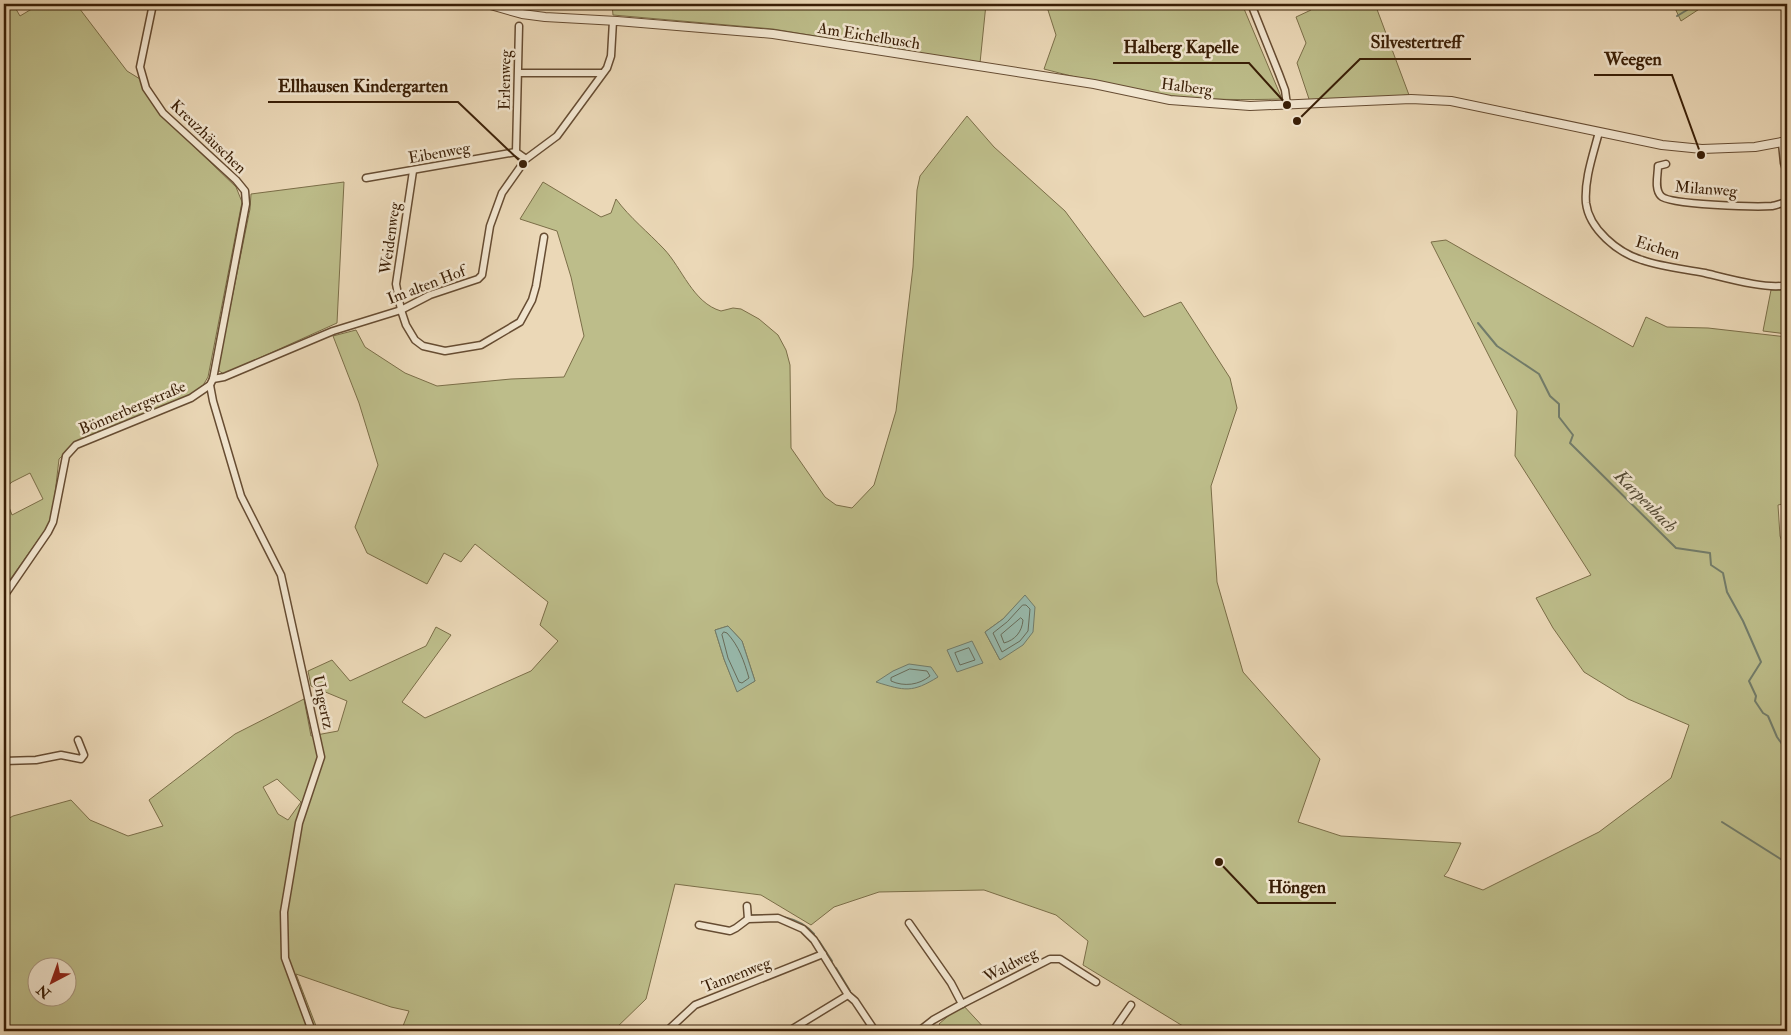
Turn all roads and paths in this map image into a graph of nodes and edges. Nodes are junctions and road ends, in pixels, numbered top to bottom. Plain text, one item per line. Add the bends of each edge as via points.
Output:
1 (152, 4) edge
2 (487, 4) edge
3 (1251, 4) edge
4 (613, 21) junction
5 (519, 26) dead end
6 (979, 65) joint
7 (519, 73) junction
8 (602, 73) junction
9 (1287, 105) junction
10 (1599, 132) junction
11 (1785, 142) edge
12 (516, 152) junction
13 (526, 160) junction
14 (1666, 164) dead end
15 (413, 170) junction
16 (1787, 173) edge
17 (366, 178) dead end
18 (1787, 202) edge
19 (544, 237) dead end
20 (1787, 286) edge
21 (401, 310) junction
22 (212, 382) junction
23 (4, 596) edge
24 (78, 740) dead end
25 (4, 762) edge
26 (747, 906) dead end
27 (748, 919) junction
28 (908, 923) dead end
29 (699, 925) dead end
30 (823, 954) junction
31 (1096, 982) dead end
32 (848, 995) junction
33 (962, 1004) junction
34 (1132, 1005) dead end
35 (312, 1031) edge
36 (667, 1031) edge
37 (789, 1031) edge
38 (874, 1031) edge
39 (919, 1031) edge
40 (1113, 1031) edge

1 - 22 street, Kreuzhäuschen via 140,67 146,88 163,112 245,191 246,204
2 - 4 street, Am Eichelbusch via 522,14
3 - 9 street via 1285,90
4 - 6 street, Am Eichelbusch via 773,34
4 - 8 street, Im alten Hof via 611,56
5 - 7 street, Erlenweg
6 - 9 street, Halberg via 1170,100 1250,106
7 - 8 street
7 - 12 street, Erlenweg
8 - 13 street, Im alten Hof via 557,136
9 - 10 street, Halberg via 1411,99 1451,101
10 - 11 street, Halberg via 1693,148 1755,147
10 - 20 street, Eichen via 1589,171 1586,204 1592,222 1607,239 1647,262 1753,283
11 - 16 street
12 - 13 street
12 - 15 street, Eibenweg
13 - 21 street, Im alten Hof via 502,193 495,209 482,275
14 - 18 street, Milanweg via 1658,166 1658,191 1668,201 1774,206
15 - 17 street, Eibenweg
15 - 21 street, Weidenweg via 396,284
19 - 21 street, Weidenweg via 536,286 520,322 481,345 445,351 423,346 415,340
21 - 22 street, Im alten Hof via 333,332
22 - 23 street, Bönnerbergstraße via 191,398 76,445 66,456 53,522
22 - 35 street, Ungertz via 213,401 241,496 281,574 322,757 299,823 284,912 285,958
24 - 25 street via 84,755 81,760 61,755
26 - 27 street
27 - 29 street via 730,931
27 - 30 street via 778,918 803,929
28 - 33 street
30 - 32 street
30 - 36 street, Tannenweg via 695,1005
31 - 33 street, Waldweg via 1060,959 1050,959
32 - 37 street
32 - 38 street
33 - 39 street, Waldweg
34 - 40 street

